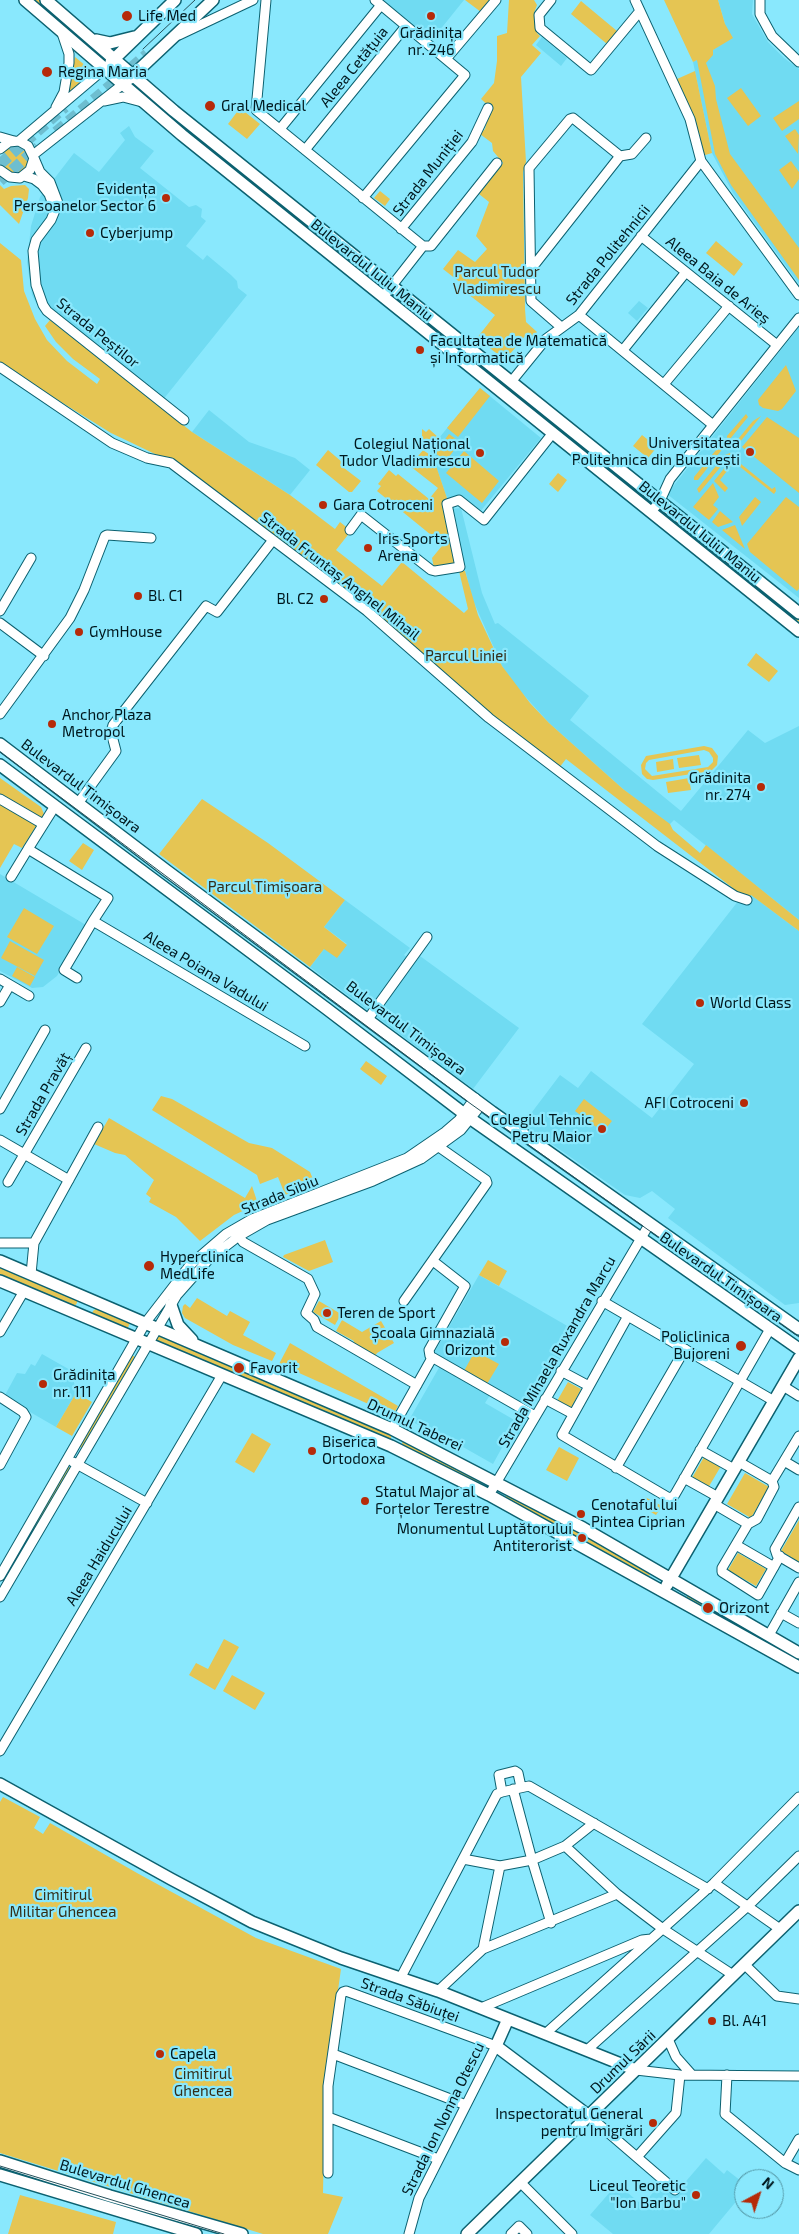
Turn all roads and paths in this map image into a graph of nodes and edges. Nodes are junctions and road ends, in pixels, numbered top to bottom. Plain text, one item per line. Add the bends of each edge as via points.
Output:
1 (26, 0) edge
2 (46, 0) edge
3 (175, 0) edge
4 (184, 0) edge
5 (204, 0) edge
6 (213, 0) edge
7 (253, 0) edge
8 (266, 0) edge
9 (496, 0) edge
10 (551, 0) edge
11 (635, 0) edge
12 (760, 0) edge
13 (378, 3) edge
14 (640, 11) junction
15 (406, 26) junction
16 (61, 31) junction
17 (174, 38) junction
18 (94, 39) junction
19 (138, 40) junction
20 (115, 58) junction
21 (148, 58) junction
22 (446, 59) junction
23 (799, 62) edge
24 (104, 69) junction
25 (134, 75) junction
26 (122, 85) junction
27 (153, 93) junction
28 (142, 102) junction
29 (96, 104) junction
30 (488, 108) dead end
31 (52, 113) junction
32 (280, 129) junction
33 (0, 137) edge
34 (646, 138) dead end
35 (17, 141) junction
36 (0, 149) edge
37 (305, 150) junction
38 (620, 156) junction
39 (34, 157) junction
40 (701, 161) junction
41 (497, 163) dead end
42 (0, 170) edge
43 (24, 176) junction
44 (363, 198) junction
45 (51, 220) junction
46 (401, 229) junction
47 (641, 236) junction
48 (423, 246) junction
49 (531, 269) junction
50 (686, 272) junction
51 (392, 285) junction
52 (799, 295) edge
53 (382, 297) junction
54 (729, 306) junction
55 (579, 314) junction
56 (799, 318) edge
57 (561, 327) junction
58 (777, 345) junction
59 (623, 350) junction
60 (0, 367) edge
61 (512, 382) junction
62 (664, 384) junction
63 (184, 420) dead end
64 (714, 425) junction
65 (552, 434) junction
66 (660, 501) junction
67 (651, 512) junction
68 (350, 530) dead end
69 (151, 538) dead end
70 (273, 540) junction
71 (31, 558) dead end
72 (0, 611) edge
73 (799, 614) edge
74 (0, 623) edge
75 (799, 631) edge
76 (44, 656) junction
77 (0, 714) edge
78 (0, 744) edge
79 (0, 765) edge
80 (66, 792) junction
81 (0, 798) edge
82 (79, 802) junction
83 (55, 806) junction
84 (43, 824) junction
85 (28, 849) junction
86 (149, 857) junction
87 (140, 868) junction
88 (10, 877) dead end
89 (747, 900) dead end
90 (93, 921) junction
91 (428, 937) dead end
92 (268, 945) junction
93 (259, 958) junction
94 (77, 978) dead end
95 (0, 979) edge
96 (10, 985) junction
97 (29, 996) dead end
98 (0, 1002) edge
99 (368, 1019) junction
100 (45, 1030) dead end
101 (358, 1033) junction
102 (305, 1046) dead end
103 (86, 1048) dead end
104 (479, 1101) junction
105 (0, 1109) edge
106 (467, 1117) junction
107 (98, 1127) dead end
108 (0, 1140) edge
109 (439, 1147) junction
110 (25, 1154) junction
111 (69, 1180) junction
112 (8, 1182) dead end
113 (650, 1223) junction
114 (239, 1236) junction
115 (639, 1239) junction
116 (0, 1243) edge
117 (34, 1243) junction
118 (0, 1261) edge
119 (433, 1261) junction
120 (31, 1274) junction
121 (0, 1281) edge
122 (24, 1291) junction
123 (80, 1295) junction
124 (97, 1301) junction
125 (602, 1301) junction
126 (404, 1302) dead end
127 (171, 1305) junction
128 (72, 1312) junction
129 (628, 1316) junction
130 (88, 1319) junction
131 (146, 1322) junction
132 (797, 1326) edge
133 (158, 1327) junction
134 (770, 1329) junction
135 (0, 1332) edge
136 (136, 1339) junction
137 (147, 1344) junction
138 (196, 1344) junction
139 (685, 1349) junction
140 (799, 1349) edge
141 (432, 1358) junction
142 (799, 1358) edge
143 (561, 1371) junction
144 (222, 1376) junction
145 (740, 1381) junction
146 (417, 1385) junction
147 (588, 1386) junction
148 (782, 1386) junction
149 (799, 1396) edge
150 (0, 1398) edge
151 (545, 1398) junction
152 (774, 1401) junction
153 (573, 1414) junction
154 (535, 1416) junction
155 (395, 1430) junction
156 (799, 1436) edge
157 (391, 1446) junction
158 (700, 1450) junction
159 (67, 1459) junction
160 (784, 1461) junction
161 (77, 1464) junction
162 (0, 1465) edge
163 (736, 1466) junction
164 (616, 1468) junction
165 (799, 1470) edge
166 (684, 1478) junction
167 (772, 1481) junction
168 (496, 1482) junction
169 (489, 1495) junction
170 (716, 1501) junction
171 (147, 1502) junction
172 (799, 1507) edge
173 (748, 1524) junction
174 (20, 1541) junction
175 (736, 1545) junction
176 (29, 1546) junction
177 (780, 1556) junction
178 (774, 1567) junction
179 (799, 1568) edge
180 (1, 1572) edge
181 (670, 1579) junction
182 (799, 1582) edge
183 (664, 1591) junction
184 (0, 1597) edge
185 (781, 1613) junction
186 (799, 1623) edge
187 (757, 1629) junction
188 (769, 1636) junction
189 (751, 1640) junction
190 (799, 1653) edge
191 (799, 1667) edge
192 (0, 1751) edge
193 (0, 1784) edge
194 (517, 1788) junction
195 (502, 1792) junction
196 (799, 1797) edge
197 (594, 1823) junction
198 (565, 1846) junction
199 (799, 1856) edge
200 (463, 1859) junction
201 (532, 1860) junction
202 (500, 1866) junction
203 (711, 1886) junction
204 (617, 1894) junction
205 (748, 1906) junction
206 (799, 1911) edge
207 (550, 1923) junction
208 (663, 1929) junction
209 (780, 1929) junction
210 (651, 1938) junction
211 (483, 1949) junction
212 (697, 1951) junction
213 (744, 1964) junction
214 (733, 1975) junction
215 (401, 1977) junction
216 (438, 1991) junction
217 (799, 1999) edge
218 (481, 2008) junction
219 (508, 2018) junction
220 (545, 2034) junction
221 (668, 2039) junction
222 (496, 2046) junction
223 (587, 2050) junction
224 (333, 2054) junction
225 (636, 2070) junction
226 (680, 2075) junction
227 (692, 2075) junction
228 (727, 2075) junction
229 (799, 2076) edge
230 (466, 2105) junction
231 (589, 2116) junction
232 (328, 2117) junction
233 (799, 2139) edge
234 (637, 2157) junction
235 (438, 2160) junction
236 (0, 2161) edge
237 (786, 2164) junction
238 (799, 2170) edge
239 (328, 2173) dead end
240 (0, 2175) edge
241 (521, 2183) junction
242 (675, 2190) dead end
243 (115, 2203) junction
244 (196, 2234) edge
245 (242, 2234) edge
246 (409, 2234) edge
247 (467, 2234) edge
248 (511, 2234) edge
249 (527, 2234) edge
250 (572, 2234) edge

1 - 16 main road, Bulevardul Iuliu Maniu
2 - 18 main road, Bulevardul Iuliu Maniu
3 - 19 main road
4 - 19 main road
5 - 21 main road
6 - 17 main road
7 - 17 street
8 - 32 street via 256,110
9 - 22 street
10 - 14 street via 539,15 540,28 592,70
11 - 14 street
12 - 23 street via 760,14 772,36
13 - 15 street
13 - 32 street
14 - 40 street via 690,119
15 - 22 street
15 - 37 street, Aleea Cetățuia
16 - 24 main road, Bulevardul Iuliu Maniu
16 - 31 street via 69,54 68,70 64,92
17 - 21 main road
18 - 19 main road via 104,43
18 - 20 main road, Bulevardul Iuliu Maniu
19 - 20 main road
20 - 24 main road
20 - 25 main road, Bulevardul Iuliu Maniu
21 - 25 main road
21 - 27 main road via 148,77
22 - 44 street via 465,75
24 - 26 main road, Bulevardul Iuliu Maniu
24 - 31 street
25 - 26 main road
25 - 27 main road, Bulevardul Iuliu Maniu
26 - 28 main road, Bulevardul Iuliu Maniu
26 - 29 street
27 - 51 main road, Bulevardul Iuliu Maniu
28 - 29 street via 119,97
28 - 53 main road, Bulevardul Iuliu Maniu
29 - 39 street
30 - 46 street, Strada Muniției via 472,142
31 - 35 street
32 - 37 street
33 - 35 street
34 - 38 street via 632,154
35 - 36 street via 4,144
35 - 39 street, Strada Peștilor via 28,146
37 - 44 street
38 - 49 street
38 - 49 street via 570,118 529,168
39 - 43 street via 32,167
39 - 45 street, Strada Peștilor via 57,199
40 - 47 street, Strada Politehnicii
40 - 52 street
41 - 48 street via 431,246
42 - 43 street via 10,177
43 - 45 street via 38,181 49,194
44 - 46 street
45 - 63 street, Strada Peștilor via 36,240 33,251 36,285 43,305
46 - 48 street
47 - 50 street, Aleea Baia de Arieș
47 - 55 street, Strada Politehnicii
48 - 51 street
49 - 57 street via 531,301
50 - 54 street, Aleea Baia de Arieș
50 - 59 street
51 - 53 street
51 - 61 main road, Bulevardul Iuliu Maniu
53 - 65 main road, Bulevardul Iuliu Maniu
54 - 58 street, Aleea Baia de Arieș
54 - 62 street
55 - 57 street, Strada Politehnicii
55 - 59 street
56 - 58 street
57 - 61 street, Strada Politehnicii via 546,339
58 - 64 street
59 - 62 street
60 - 70 street, Strada Fruntaș Anghel Mihail via 112,443 148,458 171,463
61 - 66 main road, Bulevardul Iuliu Maniu
62 - 64 street
64 - 66 street via 670,479
65 - 67 main road, Bulevardul Iuliu Maniu
65 - 68 street via 484,520 459,500 447,504 460,567 435,571 427,568 361,515
66 - 67 street
66 - 73 main road, Bulevardul Iuliu Maniu
67 - 75 main road, Bulevardul Iuliu Maniu
69 - 76 street via 107,535 102,540 76,608
70 - 82 street via 217,612 206,606 113,725 111,732 116,751
70 - 89 street, Strada Fruntaș Anghel Mihail via 367,611 489,718 637,831 735,896
71 - 72 street
74 - 76 street
76 - 77 street
78 - 80 main road, Bulevardul Timișoara
79 - 83 main road, Bulevardul Timișoara
80 - 82 main road, Bulevardul Timișoara
80 - 83 main road
81 - 84 street
82 - 86 main road, Bulevardul Timișoara
83 - 84 street
83 - 87 main road, Bulevardul Timișoara
84 - 85 street
85 - 88 street
85 - 90 street via 108,898
86 - 87 main road
86 - 92 main road, Bulevardul Timișoara
87 - 93 main road, Bulevardul Timișoara
90 - 94 street via 64,970
90 - 102 street, Aleea Poiana Vadului
91 - 99 street
92 - 93 main road
92 - 99 main road, Bulevardul Timișoara
93 - 101 main road, Bulevardul Timișoara
95 - 96 street
96 - 97 street
96 - 98 street
99 - 101 main road
99 - 104 main road, Bulevardul Timișoara
100 - 105 street
101 - 106 main road, Bulevardul Timișoara
103 - 110 street, Strada Pravăț
104 - 106 street, Strada Sibiu
104 - 113 main road, Bulevardul Timișoara
106 - 109 street, Strada Sibiu via 462,1129
106 - 115 main road, Bulevardul Timișoara
106 - 131 street, Strada Sibiu via 407,1158 264,1213 226,1234 190,1265
107 - 111 street
108 - 110 street, Strada Pravăț
109 - 114 street, Strada Sibiu via 391,1174 267,1220
109 - 119 street via 487,1183
110 - 111 street, Strada Pravăț
110 - 112 street, Strada Pravăț
111 - 117 street
113 - 115 street, Strada Mihaela Ruxandra Marcu
113 - 132 main road, Bulevardul Timișoara
114 - 127 street, Strada Sibiu via 209,1259
114 - 146 street via 243,1242 308,1279 314,1294 306,1313 320,1329
115 - 125 street, Strada Mihaela Ruxandra Marcu
115 - 134 main road, Bulevardul Timișoara
116 - 117 street
117 - 120 street
118 - 120 main road, Drumul Taberei
119 - 126 street
119 - 141 street via 465,1286 429,1350
120 - 123 main road, Drumul Taberei
121 - 122 main road, Drumul Taberei
122 - 128 main road, Drumul Taberei
122 - 135 street
123 - 124 main road, Drumul Taberei
123 - 128 main road via 79,1307
124 - 130 main road via 89,1308
124 - 131 main road, Drumul Taberei
125 - 129 street
125 - 143 street, Strada Mihaela Ruxandra Marcu
127 - 133 street, Strada Sibiu
127 - 138 main road via 178,1325
128 - 130 main road, Drumul Taberei
129 - 139 street
129 - 147 street
130 - 136 main road, Drumul Taberei
131 - 133 main road, Drumul Taberei
131 - 136 street, Strada Sibiu
133 - 137 street, Strada Sibiu
133 - 138 main road, Drumul Taberei
134 - 140 main road, Bulevardul Timișoara
134 - 145 street
136 - 137 main road, Drumul Taberei
136 - 159 street, Strada Sibiu
137 - 144 main road, Drumul Taberei
137 - 161 street, Strada Sibiu
138 - 155 main road, Drumul Taberei
139 - 145 street
139 - 164 street
141 - 146 street
141 - 154 street
142 - 148 main road
143 - 147 street
143 - 151 street, Strada Mihaela Ruxandra Marcu
144 - 157 main road, Drumul Taberei
144 - 171 street, Aleea Haiducului
145 - 152 street
145 - 158 street
146 - 155 street
147 - 153 street
148 - 149 street
148 - 152 main road
150 - 162 street via 26,1417
151 - 153 street
151 - 154 street, Strada Mihaela Ruxandra Marcu
152 - 163 main road
153 - 164 street via 562,1432 563,1437
154 - 168 street, Strada Mihaela Ruxandra Marcu
155 - 157 main road
155 - 168 main road, Drumul Taberei
156 - 160 street
157 - 169 main road, Drumul Taberei
158 - 163 street
158 - 166 street
159 - 161 street
159 - 174 street, Strada Sibiu
160 - 165 street
160 - 167 street
161 - 171 street
161 - 176 street, Strada Sibiu
163 - 167 street
163 - 170 main road
164 - 166 street via 669,1498 674,1496
166 - 170 street
167 - 173 street via 774,1489 755,1522
168 - 169 street, Strada Mihaela Ruxandra Marcu
168 - 181 main road, Drumul Taberei
169 - 183 main road, Drumul Taberei
170 - 173 street
170 - 181 main road
171 - 192 street, Aleea Haiducului
172 - 177 street via 776,1547
173 - 175 street
174 - 176 street
174 - 180 street, Strada Sibiu
175 - 178 street
175 - 178 street via 722,1570 735,1582 758,1595
176 - 184 street, Strada Sibiu
177 - 178 street
177 - 179 street
181 - 183 main road
181 - 187 main road, Drumul Taberei
182 - 185 street
183 - 189 main road, Drumul Taberei
185 - 186 street
185 - 188 street
187 - 188 main road, Drumul Taberei
187 - 189 main road
188 - 190 main road, Drumul Taberei
189 - 191 main road, Drumul Taberei
193 - 215 main road via 252,1922 341,1958
194 - 195 street
194 - 195 street via 518,1773 515,1770 499,1775
194 - 197 street via 529,1786
194 - 201 street
195 - 200 street via 497,1794
196 - 203 street
197 - 198 street
197 - 203 street
198 - 201 street
198 - 204 street
199 - 205 street
200 - 202 street
200 - 215 street
201 - 202 street
201 - 207 street
202 - 211 street
203 - 205 street
203 - 208 street
204 - 207 street
204 - 208 street
205 - 209 street
205 - 212 street
206 - 209 main road, Drumul Sării
207 - 211 street
208 - 210 street
208 - 212 street
209 - 213 main road, Drumul Sării
210 - 218 street
210 - 220 street
211 - 216 street
212 - 214 street
212 - 223 street
213 - 214 main road, Drumul Sării
213 - 217 street via 777,1996
214 - 221 main road, Drumul Sării
215 - 216 main road
216 - 218 main road
218 - 219 main road
219 - 220 main road
219 - 222 main road, Strada Ion Nonna Otescu
220 - 223 main road
221 - 225 main road, Drumul Sării
221 - 227 street via 676,2057
222 - 224 street, Strada Săbiuței via 346,1991 341,1995
222 - 230 street, Strada Ion Nonna Otescu
222 - 231 main road
223 - 225 main road
224 - 230 street
224 - 232 street
225 - 226 street
225 - 231 main road, Drumul Sării
226 - 227 street
226 - 234 street via 676,2113
227 - 228 street
228 - 229 street
228 - 237 street via 725,2114
230 - 235 street, Strada Ion Nonna Otescu
231 - 234 street
231 - 241 main road, Drumul Sării
232 - 235 street
232 - 239 street
233 - 237 street
234 - 242 street
235 - 246 street, Strada Ion Nonna Otescu via 419,2198
236 - 243 main road, Bulevardul Ghencea
237 - 238 street
240 - 243 main road, Bulevardul Ghencea
241 - 247 main road, Drumul Sării
241 - 250 street
243 - 244 main road, Bulevardul Ghencea
243 - 245 main road, Bulevardul Ghencea
248 - 249 street via 519,2226

